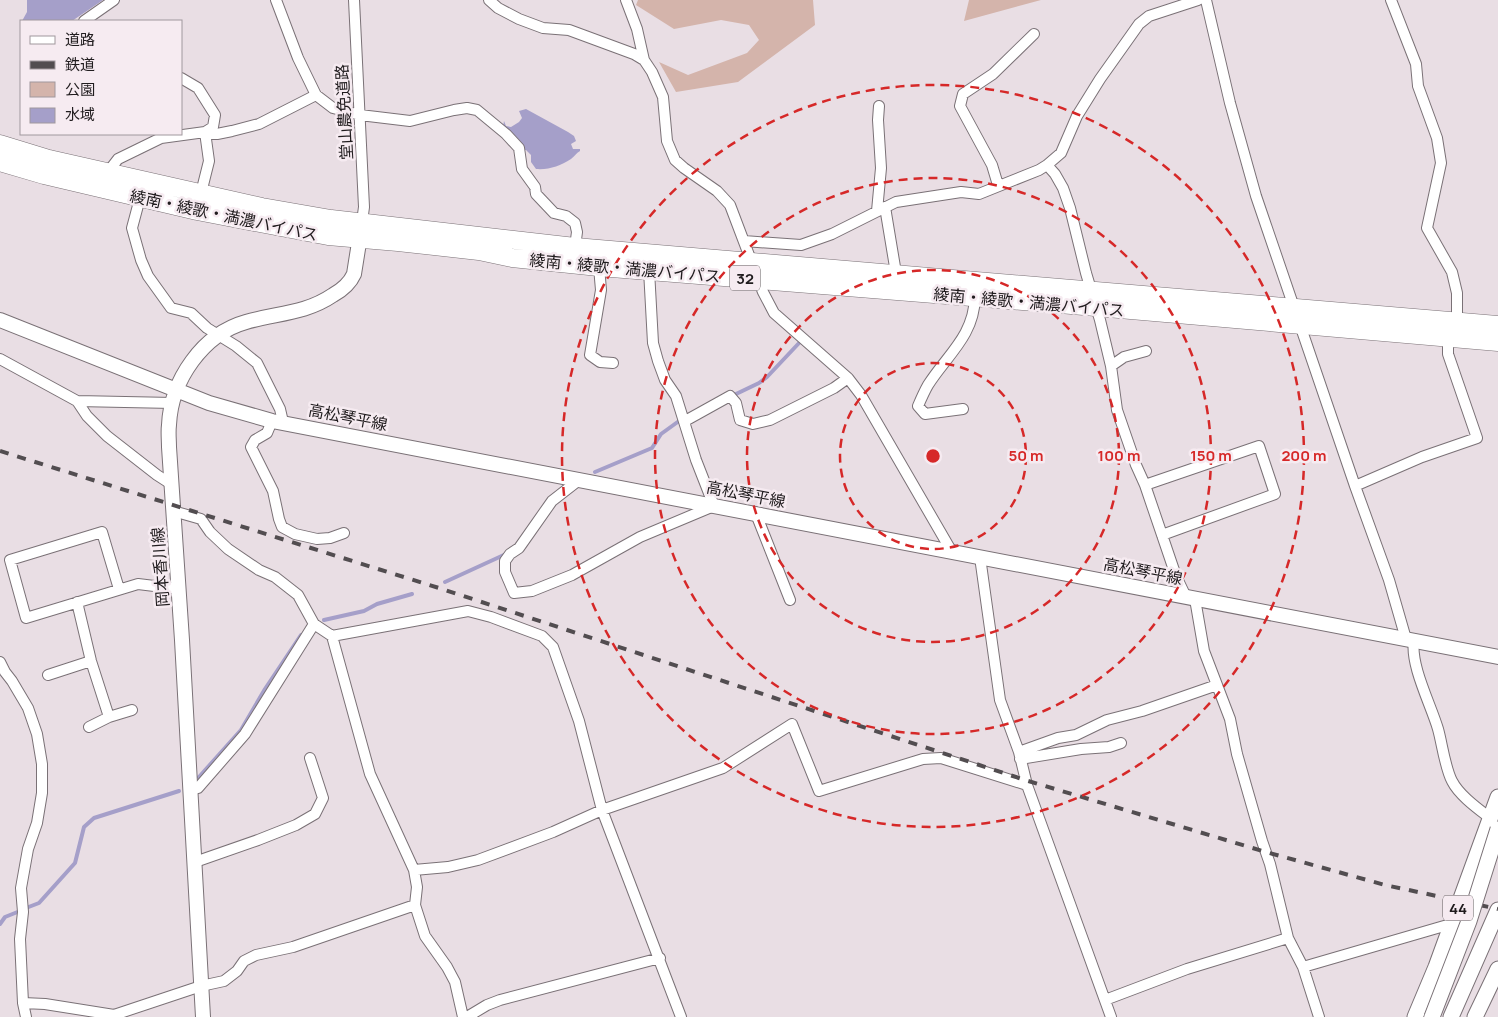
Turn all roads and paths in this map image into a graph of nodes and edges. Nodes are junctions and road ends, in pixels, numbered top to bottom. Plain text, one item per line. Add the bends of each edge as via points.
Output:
1 (114, 0) edge
2 (276, 0) edge
3 (354, 0) edge
4 (489, 0) edge
5 (626, 0) edge
6 (1198, 0) edge
7 (1206, 0) edge
8 (1391, 0) edge
9 (85, 20) edge
10 (1034, 34) dead end
11 (644, 60) junction
12 (182, 79) edge
13 (316, 95) junction
14 (880, 106) dead end
15 (360, 115) junction
16 (205, 132) junction
17 (0, 144) edge
18 (0, 162) edge
19 (1047, 165) junction
20 (108, 172) junction
21 (998, 185) junction
22 (201, 193) junction
23 (140, 198) junction
24 (881, 209) junction
25 (361, 231) junction
26 (744, 242) junction
27 (575, 247) junction
28 (752, 262) junction
29 (599, 266) junction
30 (649, 270) junction
31 (896, 273) junction
32 (758, 279) junction
33 (1091, 290) junction
34 (975, 297) junction
35 (1096, 307) junction
36 (1294, 308) junction
37 (0, 320) edge
38 (1457, 321) junction
39 (1498, 325) edge
40 (1300, 326) junction
41 (217, 336) junction
42 (1448, 338) junction
43 (1498, 342) edge
44 (1146, 351) dead end
45 (0, 360) edge
46 (613, 363) dead end
47 (1110, 366) junction
48 (848, 378) junction
49 (175, 396) junction
50 (76, 401) junction
51 (963, 409) dead end
52 (278, 421) junction
53 (685, 422) junction
54 (579, 480) junction
55 (171, 484) junction
56 (1146, 486) junction
57 (1355, 486) junction
58 (714, 506) junction
59 (173, 511) junction
60 (756, 514) junction
61 (344, 533) dead end
62 (1162, 535) junction
63 (952, 552) junction
64 (980, 557) junction
65 (119, 589) junction
66 (179, 589) junction
67 (1191, 598) junction
68 (790, 600) dead end
69 (77, 602) junction
70 (314, 624) junction
71 (332, 636) junction
72 (1410, 640) junction
73 (1498, 657) edge
74 (91, 661) junction
75 (0, 662) edge
76 (48, 675) dead end
77 (1217, 685) junction
78 (132, 710) dead end
79 (110, 717) junction
80 (88, 727) dead end
81 (1121, 744) dead end
82 (1019, 755) junction
83 (310, 758) dead end
84 (1027, 785) junction
85 (191, 790) junction
86 (1498, 797) edge
87 (602, 810) junction
88 (1494, 824) edge
89 (194, 862) junction
90 (414, 870) junction
91 (415, 905) junction
92 (1498, 910) edge
93 (1498, 916) edge
94 (1451, 924) junction
95 (1288, 938) junction
96 (1483, 945) junction
97 (660, 958) junction
98 (1303, 967) junction
99 (1498, 969) edge
100 (201, 986) junction
101 (1105, 1000) junction
102 (23, 1003) junction
103 (26, 1017) edge
104 (203, 1017) edge
105 (463, 1017) edge
106 (467, 1017) edge
107 (681, 1017) edge
108 (1111, 1017) edge
109 (1319, 1017) edge
110 (1415, 1017) edge
111 (1432, 1017) edge
112 (1451, 1017) edge
113 (1475, 1017) edge

1 - 9 street
2 - 13 street
3 - 15 street, 堂山農免道路
4 - 11 street via 519,19 543,28 569,30
5 - 11 street
6 - 19 street via 1149,16 1139,24 1077,116 1061,153
7 - 36 street via 1230,103
8 - 38 street via 1416,64 1418,86 1442,163 1427,228 1452,272 1457,293
10 - 21 street via 993,74 963,94 960,106 992,165
11 - 26 street via 663,97 667,141 675,160 718,191 730,205
12 - 16 street via 198,88 215,115 213,127
13 - 15 street via 333,108
13 - 16 street via 259,124 217,134
14 - 24 street
15 - 25 street, 堂山農免道路 via 364,207
15 - 27 street via 410,121 454,110 478,110 519,148 522,169 535,187 536,194 554,213 575,223
16 - 20 street via 161,138 118,159
16 - 22 street via 209,161
17 - 20 highway, 綾南・綾歌・満濃バイパス / 32
18 - 23 highway, 綾南・綾歌・満濃バイパス / 32
19 - 21 street
19 - 33 street via 1066,195
20 - 22 highway, 綾南・綾歌・満濃バイパス / 32
21 - 24 street via 979,194 961,192 896,202
22 - 25 highway, 綾南・綾歌・満濃バイパス / 32 via 331,219
23 - 25 highway, 綾南・綾歌・満濃バイパス / 32 via 328,236
23 - 41 street via 132,228 148,276 171,308 192,313
24 - 26 street via 801,246
24 - 31 street
25 - 27 highway, 綾南・綾歌・満濃バイパス / 32
25 - 29 highway, 綾南・綾歌・満濃バイパス / 32 via 512,258
25 - 41 main road, 岡本香川線 via 354,274 340,290 307,308 245,322
26 - 28 street
27 - 28 highway, 綾南・綾歌・満濃バイパス / 32
27 - 29 street
28 - 31 highway, 綾南・綾歌・満濃バイパス / 32
28 - 32 street
29 - 30 highway, 綾南・綾歌・満濃バイパス / 32
29 - 46 street via 601,290 590,355 600,362
30 - 32 highway, 綾南・綾歌・満濃バイパス / 32
30 - 53 street via 653,343 660,368 676,396
31 - 33 highway, 綾南・綾歌・満濃バイパス / 32
32 - 34 highway, 綾南・綾歌・満濃バイパス / 32
32 - 48 street via 774,313
33 - 35 street
33 - 36 highway, 綾南・綾歌・満濃バイパス / 32
34 - 35 highway, 綾南・綾歌・満濃バイパス / 32
34 - 51 street via 973,318 960,344 928,385 918,406 925,414
35 - 40 highway, 綾南・綾歌・満濃バイパス / 32
35 - 47 street
36 - 38 highway, 綾南・綾歌・満濃バイパス / 32
36 - 40 street
37 - 49 main road, 高松琴平線
38 - 39 highway, 綾南・綾歌・満濃バイパス / 32
38 - 42 street
40 - 42 highway, 綾南・綾歌・満濃バイパス / 32
40 - 57 street
41 - 49 main road, 岡本香川線 via 196,354
41 - 52 street via 257,363 280,408
42 - 43 highway, 綾南・綾歌・満濃バイパス / 32
42 - 57 street via 1448,354 1477,438
44 - 47 street via 1124,357
45 - 50 street
47 - 56 street via 1117,410
48 - 53 street via 770,420 753,424 740,420 736,403 730,396
48 - 63 street
49 - 50 street
49 - 52 main road, 高松琴平線
49 - 55 main road, 岡本香川線 via 169,424
50 - 55 street via 107,436
52 - 54 main road, 高松琴平線
52 - 61 street via 251,447 273,491 282,528 317,539
53 - 58 street
54 - 58 main road, 高松琴平線
54 - 58 street via 552,501 519,548 505,561 505,572 514,593 532,591 572,575 640,537
55 - 59 main road, 岡本香川線
56 - 62 street
56 - 62 street via 1259,446 1275,494
57 - 72 street
58 - 60 main road, 高松琴平線
59 - 66 main road, 岡本香川線
59 - 70 street via 201,519 228,549 298,595
60 - 63 main road, 高松琴平線
60 - 68 street
62 - 67 street via 1176,576
63 - 64 main road, 高松琴平線
64 - 67 main road, 高松琴平線
64 - 82 street via 1000,700
65 - 66 street via 138,584
65 - 69 street
65 - 69 street via 102,532 10,560 26,618
66 - 85 main road, 岡本香川線
67 - 72 main road, 高松琴平線
67 - 77 street via 1204,651
69 - 74 street
70 - 71 street
70 - 85 street via 244,734 198,788
71 - 87 street via 468,611 542,636 552,647 579,721
71 - 90 street via 370,774
72 - 73 main road, 高松琴平線
72 - 88 street via 1452,781
74 - 76 street
74 - 79 street
75 - 102 street via 28,708 42,764 37,824 28,849 21,888
77 - 82 street via 1107,720
77 - 95 street via 1232,724 1237,754
78 - 79 street
79 - 80 street
81 - 82 street
82 - 84 street
83 - 89 street via 323,798 315,814 296,825
84 - 87 street via 940,758 923,759 819,791 792,724 723,768
84 - 101 street
85 - 89 main road, 岡本香川線
86 - 88 main road, 44
87 - 90 street via 478,860
87 - 97 street
88 - 94 main road, 44
88 - 111 main road, 44, bridge via 1468,921
89 - 100 main road, 岡本香川線
90 - 91 street
91 - 100 street via 293,947 256,956 244,961 224,981
91 - 105 street via 425,936 454,982
92 - 96 main road, 44
93 - 96 main road, 44
94 - 98 street
94 - 110 main road, 44
95 - 98 street
95 - 101 street via 1187,969
96 - 112 main road, 44
97 - 106 street via 500,1000
97 - 107 street
98 - 109 street
99 - 113 main road
100 - 102 street via 114,1015
100 - 104 main road, 岡本香川線
101 - 108 street
102 - 103 street

